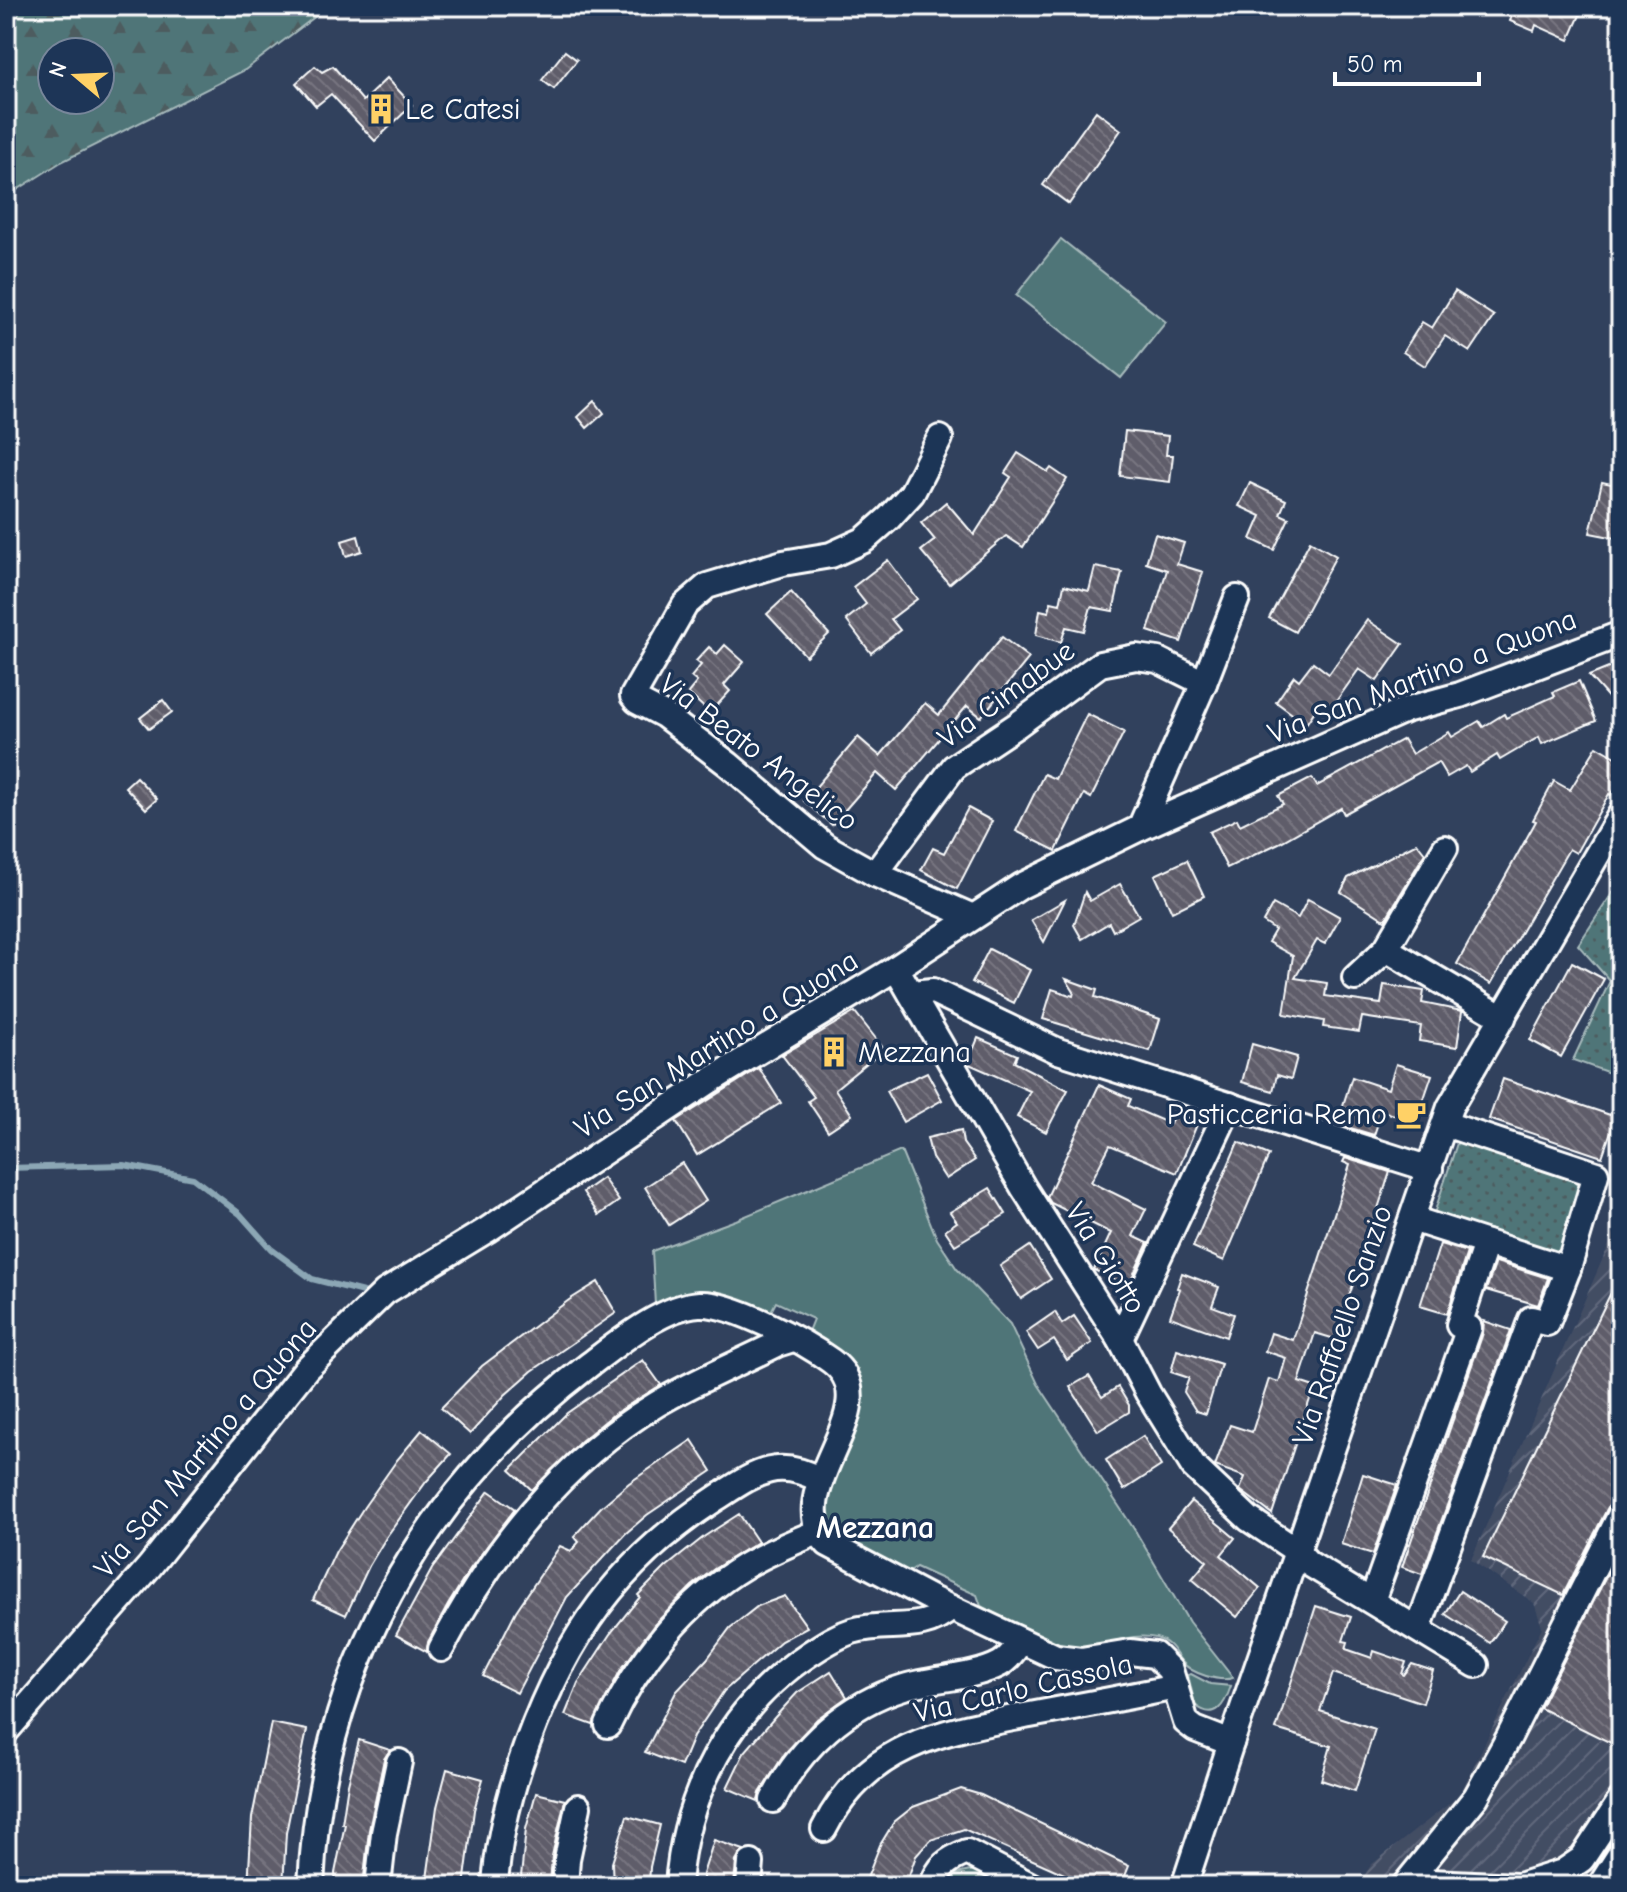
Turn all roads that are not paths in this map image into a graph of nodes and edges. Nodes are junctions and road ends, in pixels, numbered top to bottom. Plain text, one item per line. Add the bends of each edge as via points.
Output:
1 (940, 438) dead end
2 (1237, 598) dead end
3 (1621, 634) edge
4 (1204, 683) junction
5 (1621, 814) edge
6 (1140, 828) junction
7 (1445, 848) dead end
8 (875, 874) junction
9 (973, 917) junction
10 (1386, 949) junction
11 (1355, 978) dead end
12 (912, 979) junction
13 (1503, 1018) junction
14 (1230, 1105) junction
15 (1445, 1124) junction
16 (1430, 1169) junction
17 (1412, 1219) junction
18 (1486, 1243) junction
19 (1568, 1269) junction
20 (793, 1339) junction
21 (1120, 1339) junction
22 (820, 1480) junction
23 (1621, 1514) edge
24 (818, 1532) junction
25 (1297, 1551) junction
26 (1372, 1601) junction
27 (951, 1608) junction
28 (1418, 1629) junction
29 (1020, 1642) junction
30 (441, 1649) dead end
31 (1476, 1665) dead end
32 (1176, 1687) junction
33 (608, 1725) dead end
34 (6, 1731) edge
35 (1231, 1743) junction
36 (399, 1762) dead end
37 (773, 1800) dead end
38 (1621, 1800) edge
39 (578, 1807) dead end
40 (824, 1829) dead end
41 (1621, 1853) edge
42 (1406, 1883) edge
43 (311, 1886) edge
44 (378, 1886) edge
45 (495, 1886) edge
46 (565, 1886) edge
47 (678, 1886) edge
48 (932, 1886) edge
49 (1032, 1886) edge
50 (1184, 1886) edge
51 (1518, 1886) edge
52 (1600, 1886) edge

1 - 8 street, Via Beato Angelico via 912,493 864,540 831,555 707,586 685,605 633,696 728,764 825,846
2 - 4 street
3 - 6 street, Via San Martino a Quona via 1460,695 1405,710
4 - 6 street
4 - 8 street, Via Cimabue via 1158,660 1136,657 1100,664 954,767
5 - 13 street, Via Raffaello Sanzio
6 - 9 street, Via San Martino a Quona via 1021,886
7 - 10 street
8 - 9 street, Via Beato Angelico
9 - 12 street, Via San Martino a Quona
10 - 11 street
10 - 13 street
12 - 14 street via 1058,1051
12 - 21 street, Via Giotto via 1023,1187
12 - 34 street, Via San Martino a Quona via 708,1082 385,1292 306,1369 150,1566
13 - 15 street, Via Raffaello Sanzio
14 - 16 street
14 - 21 street
15 - 16 street, Via Raffaello Sanzio
15 - 19 street via 1596,1174
16 - 17 street, Via Raffaello Sanzio
17 - 18 street
17 - 25 street, Via Raffaello Sanzio
18 - 19 street
18 - 26 street via 1459,1325 1469,1328
19 - 28 street via 1547,1323 1531,1319
20 - 22 street via 832,1362 847,1385 846,1416
20 - 30 street via 659,1403 595,1449 505,1544
20 - 43 street via 713,1304 674,1310 569,1380 475,1470 399,1576 350,1679 324,1769
21 - 25 street, Via Giotto via 1193,1466 1249,1519
22 - 24 street via 814,1504
22 - 45 street via 791,1468 760,1473 661,1538 622,1577 585,1624 539,1713 502,1829
23 - 42 street via 1476,1797
24 - 27 street, Via Carlo Cassola via 832,1547
24 - 33 street via 744,1567 697,1604 642,1665
25 - 26 street, Via Giotto
25 - 35 street, Via Raffaello Sanzio
26 - 28 street, Via Giotto
27 - 29 street, Via Carlo Cassola
27 - 47 street via 921,1625 854,1630 828,1641 764,1691 720,1747 695,1802
28 - 31 street, Via Giotto
29 - 32 street, Via Carlo Cassola via 1073,1660 1150,1654 1168,1665
29 - 37 street via 996,1666 907,1686 844,1717 804,1752
32 - 35 street, Via Carlo Cassola via 1186,1722
32 - 40 street, Via Carlo Cassola via 921,1740 866,1772
35 - 50 street, Via Raffaello Sanzio
36 - 44 street
38 - 51 street via 1582,1859 1563,1872
39 - 46 street
41 - 52 street
42 - 51 street
48 - 49 street via 947,1860 967,1852

